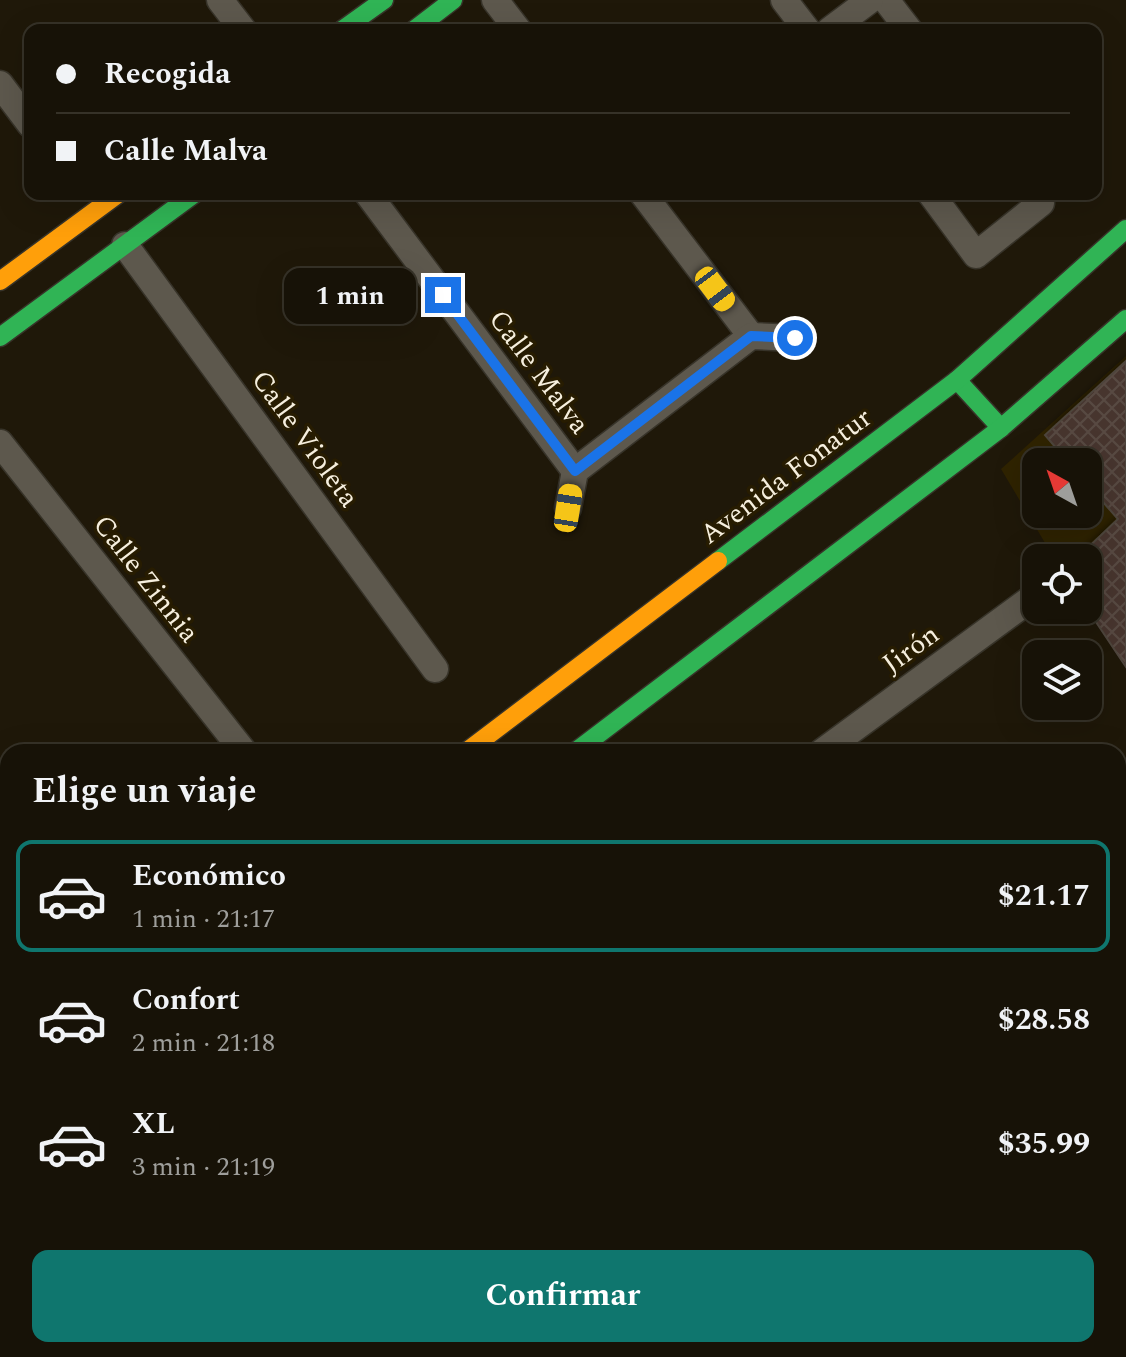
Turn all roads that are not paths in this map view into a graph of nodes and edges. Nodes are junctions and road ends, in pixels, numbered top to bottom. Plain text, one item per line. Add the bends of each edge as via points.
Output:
1 (220, 0) edge
2 (384, 0) edge
3 (453, 0) edge
4 (495, 0) edge
5 (784, 0) edge
6 (870, 0) edge
7 (886, 0) edge
8 (238, 24) edge
9 (350, 24) edge
10 (422, 24) edge
11 (513, 24) edge
12 (802, 24) edge
13 (838, 24) edge
14 (904, 24) edge
15 (0, 84) edge
16 (24, 116) edge
17 (186, 200) edge
18 (372, 200) edge
19 (648, 200) edge
20 (935, 200) edge
21 (1039, 200) edge
22 (89, 203) edge
23 (1126, 229) edge
24 (125, 245) junction
25 (0, 281) edge
26 (1126, 319) edge
27 (751, 336) junction
28 (0, 337) edge
29 (795, 338) dead end
30 (957, 380) junction
31 (1001, 428) junction
32 (0, 443) edge
33 (575, 471) junction
34 (568, 508) dead end
35 (1022, 605) edge
36 (435, 669) dead end
37 (238, 744) edge
38 (477, 744) edge
39 (586, 744) edge
40 (833, 744) edge

1 - 8 street
2 - 9 main road
3 - 10 main road
4 - 11 street
5 - 12 street
6 - 13 street
7 - 14 street
15 - 16 street
17 - 24 main road
18 - 33 street, Calle Malva
19 - 27 street
20 - 21 street via 976,255
22 - 25 main road
23 - 30 main road, Avenida Fonatur
24 - 28 main road
24 - 36 street, Calle Violeta
26 - 31 main road
27 - 29 street
27 - 33 street
30 - 31 main road
30 - 38 main road, Avenida Fonatur
31 - 39 main road
32 - 37 street, Calle Zinnia
33 - 34 street
35 - 40 street, Jirón

